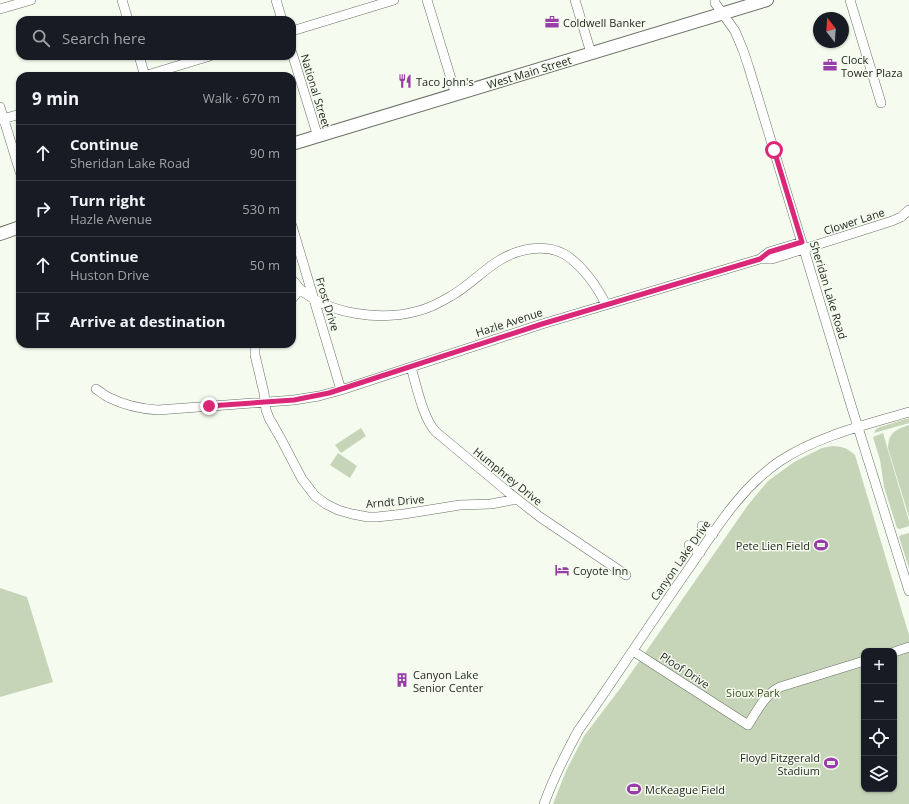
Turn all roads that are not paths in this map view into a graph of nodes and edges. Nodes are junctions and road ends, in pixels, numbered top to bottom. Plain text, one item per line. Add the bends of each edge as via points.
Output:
1 (31, 0) edge
2 (122, 0) edge
3 (276, 0) edge
4 (394, 0) edge
5 (427, 0) edge
6 (575, 0) edge
7 (714, 0) edge
8 (767, 0) edge
9 (850, 0) edge
10 (0, 9) edge
11 (723, 14) junction
12 (127, 16) edge
13 (281, 16) edge
14 (296, 30) edge
15 (591, 53) junction
16 (140, 60) edge
17 (197, 60) edge
18 (294, 60) edge
19 (144, 72) edge
20 (158, 72) edge
21 (456, 95) junction
22 (881, 103) dead end
23 (0, 107) edge
24 (16, 115) edge
25 (2, 120) edge
26 (318, 137) junction
27 (296, 143) edge
28 (16, 160) edge
29 (909, 210) edge
30 (16, 228) edge
31 (0, 234) edge
32 (296, 239) edge
33 (803, 246) junction
34 (296, 288) edge
35 (314, 298) junction
36 (606, 305) junction
37 (255, 348) edge
38 (411, 367) junction
39 (96, 389) dead end
40 (341, 390) junction
41 (265, 403) junction
42 (909, 412) edge
43 (858, 427) junction
44 (517, 499) junction
45 (702, 526) dead end
46 (713, 534) junction
47 (689, 545) dead end
48 (700, 553) junction
49 (626, 575) dead end
50 (909, 591) edge
51 (909, 647) edge
52 (634, 651) junction
53 (897, 651) edge
54 (861, 662) edge
55 (544, 804) edge

1 - 10 street
2 - 12 street
3 - 13 street
4 - 14 street
5 - 21 street
6 - 15 street
7 - 11 street, Sheridan Lake Road
8 - 11 main road, West Main Street
9 - 22 street
11 - 15 main road, West Main Street
11 - 33 street, Sheridan Lake Road via 743,50
15 - 21 main road, West Main Street
16 - 19 street
17 - 20 street
18 - 26 street, National Street
21 - 26 main road, West Main Street
23 - 25 street
24 - 25 street
25 - 28 street
26 - 27 main road, West Main Street
29 - 33 street, Clower Lane via 892,221
30 - 31 main road
32 - 35 street, Frost Drive
33 - 36 street, Hazle Avenue via 772,259 760,259
33 - 43 street, Sheridan Lake Road
34 - 35 street
35 - 36 street via 332,307 354,313 388,316 409,313 451,296 505,257 517,252 543,248 564,254 573,261 590,280
35 - 40 street, Frost Drive
36 - 38 street, Hazle Avenue
37 - 41 street, Arndt Drive
38 - 40 street, Hazle Avenue
38 - 44 street, Humphrey Drive via 426,416 433,429
39 - 41 street, Hazle Avenue via 116,401 152,410
40 - 41 street, Hazle Avenue via 308,398
41 - 44 street, Arndt Drive via 269,418 306,485 320,501 338,510 359,516 376,517
42 - 43 street, Canyon Lake Drive
43 - 46 street, Canyon Lake Drive via 807,446 771,468 744,493
43 - 50 street, Sheridan Lake Road
44 - 49 street, Humphrey Drive
45 - 46 street
46 - 48 street, Canyon Lake Drive
47 - 48 street
48 - 52 street, Canyon Lake Drive
51 - 53 street
52 - 54 street, Ploof Drive via 748,725 769,694 780,686
52 - 55 street, Canyon Lake Drive via 578,731 562,760

